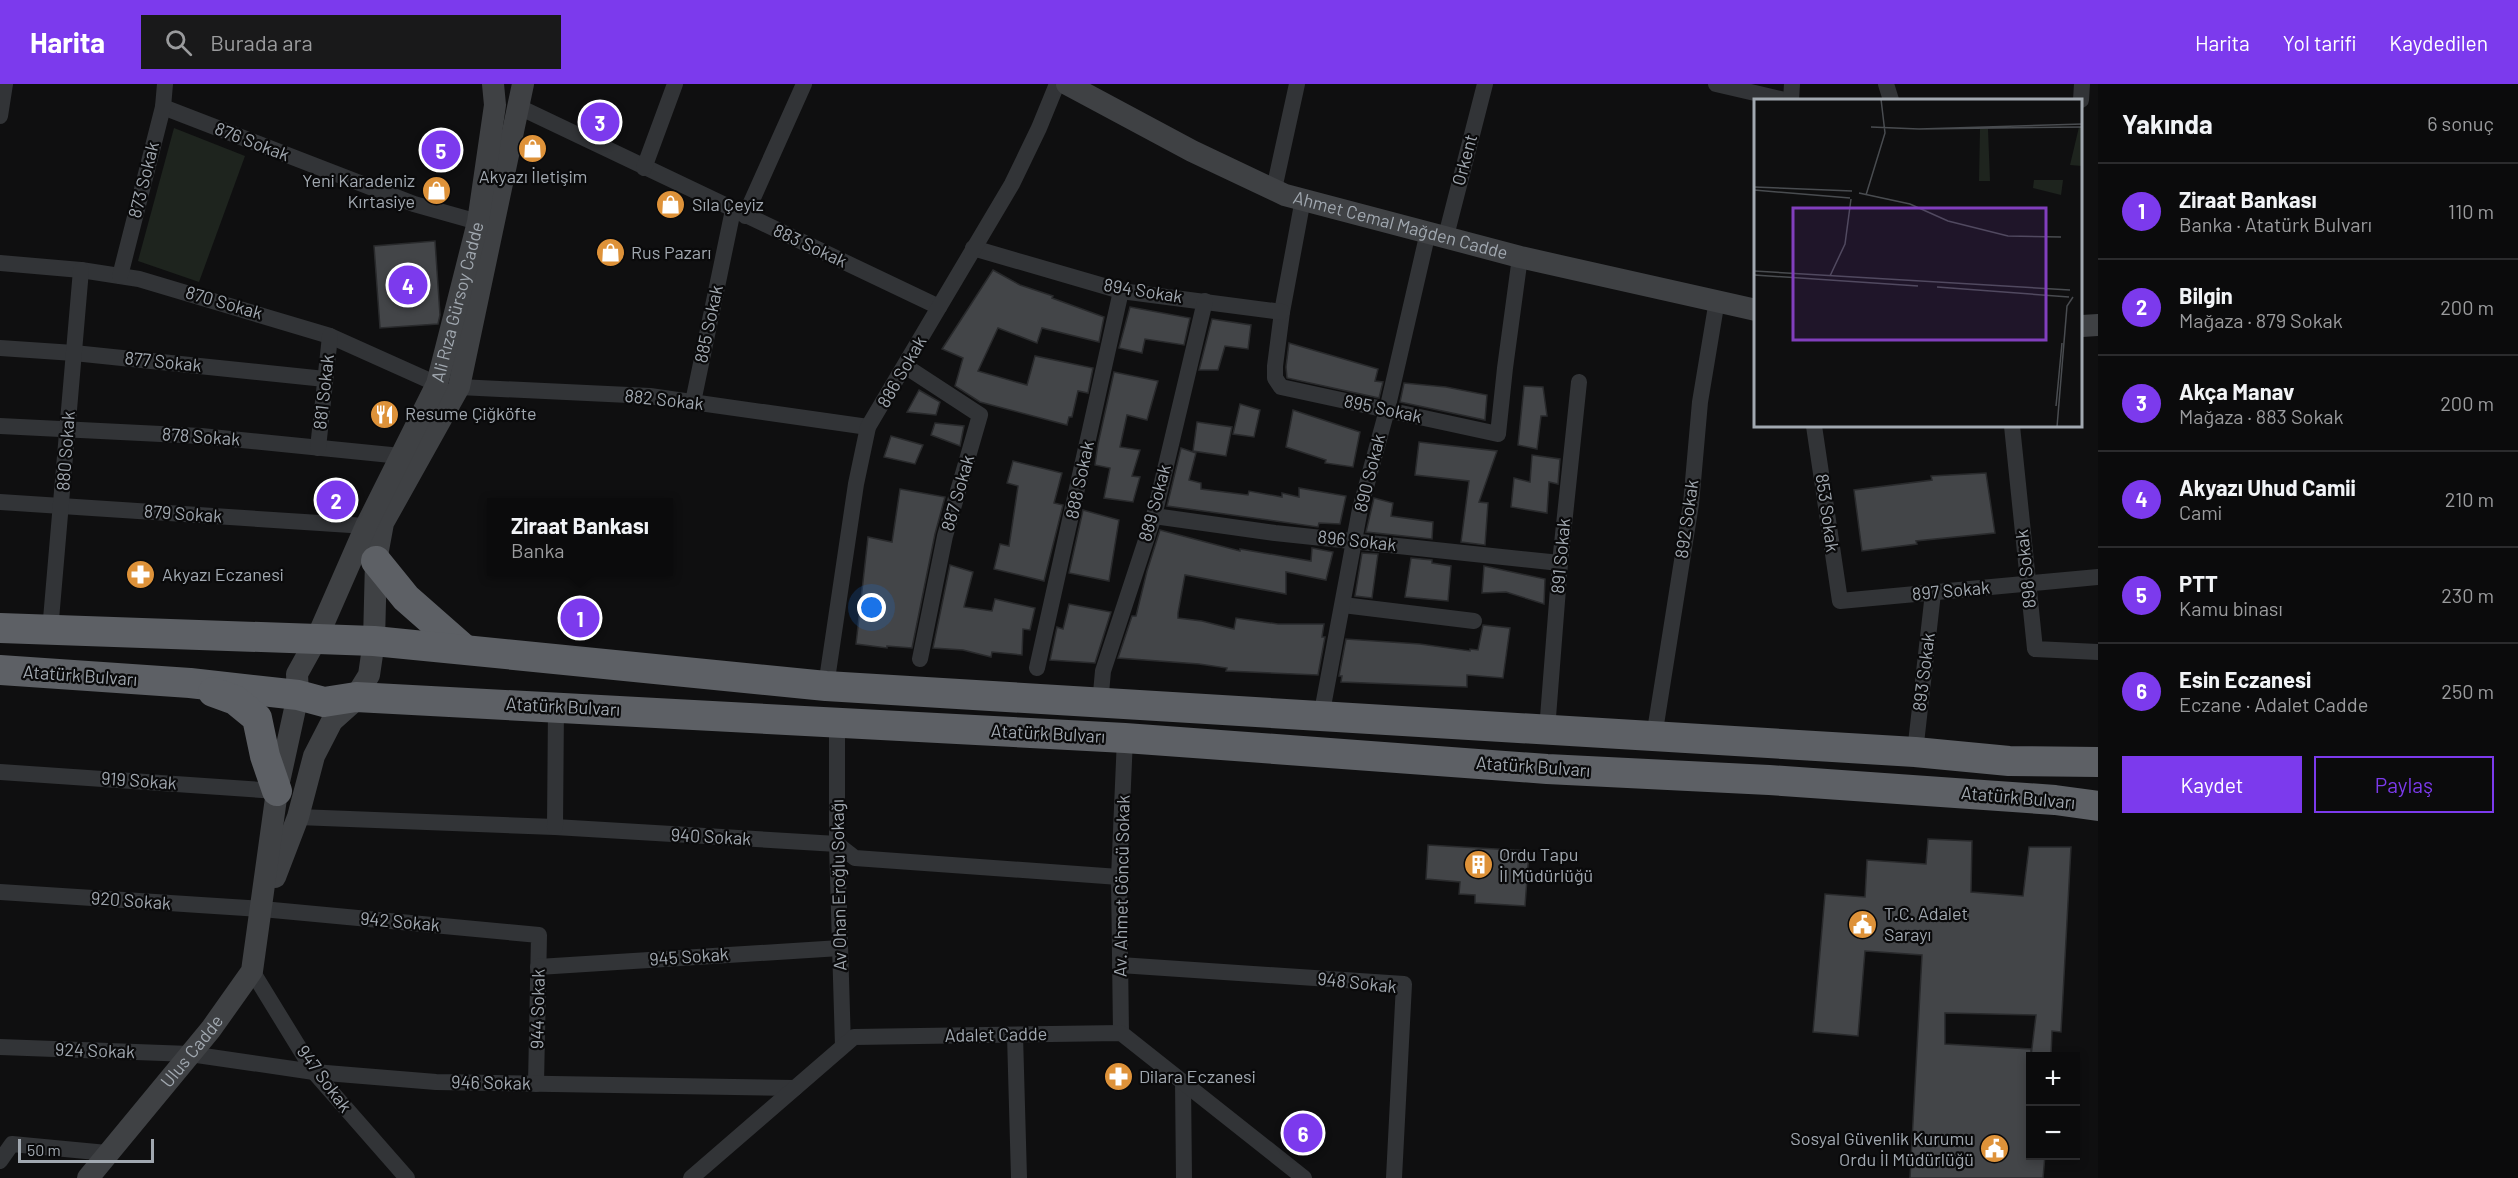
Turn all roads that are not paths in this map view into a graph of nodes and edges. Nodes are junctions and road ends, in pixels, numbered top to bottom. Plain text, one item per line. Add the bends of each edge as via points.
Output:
1 (5, 84) edge
2 (165, 84) edge
3 (493, 84) edge
4 (523, 84) edge
5 (675, 84) edge
6 (804, 84) edge
7 (1057, 84) edge
8 (1067, 84) edge
9 (1297, 84) edge
10 (1485, 84) edge
11 (1716, 84) edge
12 (1792, 84) edge
13 (1886, 84) edge
14 (2082, 84) edge
15 (1781, 99) edge
16 (1791, 99) edge
17 (1891, 99) edge
18 (2081, 99) edge
19 (163, 107) junction
20 (519, 107) junction
21 (0, 116) edge
22 (644, 168) junction
23 (1274, 189) junction
24 (1303, 200) junction
25 (739, 213) junction
26 (478, 222) junction
27 (1437, 234) junction
28 (973, 248) junction
29 (1520, 257) junction
30 (0, 263) edge
31 (81, 270) junction
32 (120, 276) junction
33 (1122, 291) junction
34 (1717, 300) junction
35 (1205, 301) junction
36 (939, 307) junction
37 (1754, 309) edge
38 (1282, 312) junction
39 (2098, 325) edge
40 (2083, 326) edge
41 (330, 336) junction
42 (0, 348) edge
43 (74, 353) junction
44 (905, 366) junction
45 (325, 379) junction
46 (1579, 382) dead end
47 (448, 386) junction
48 (693, 402) junction
49 (1387, 410) junction
50 (0, 426) edge
51 (868, 427) junction
52 (1814, 428) edge
53 (2012, 428) edge
54 (67, 429) junction
55 (318, 448) junction
56 (400, 456) junction
57 (0, 502) edge
58 (62, 506) junction
59 (1154, 516) junction
60 (366, 526) junction
61 (1354, 541) junction
62 (376, 561) junction
63 (1560, 563) junction
64 (2098, 577) edge
65 (2027, 585) junction
66 (1933, 593) junction
67 (1840, 601) joint
68 (1343, 605) junction
69 (1474, 621) dead end
70 (0, 628) edge
71 (50, 631) junction
72 (317, 638) junction
73 (374, 641) junction
74 (464, 649) junction
75 (2098, 652) edge
76 (920, 659) dead end
77 (1037, 668) dead end
78 (0, 670) edge
79 (190, 683) junction
80 (826, 686) junction
81 (298, 695) junction
82 (356, 697) junction
83 (1100, 704) junction
84 (556, 706) junction
85 (1321, 717) junction
86 (837, 724) junction
87 (1546, 730) junction
88 (1654, 737) junction
89 (1125, 738) junction
90 (1915, 752) junction
91 (2098, 762) edge
92 (0, 772) edge
93 (277, 790) junction
94 (2098, 806) edge
95 (298, 818) junction
96 (555, 827) junction
97 (837, 844) junction
98 (1119, 877) junction
99 (0, 892) edge
100 (262, 909) junction
101 (539, 935) joint
102 (840, 948) junction
103 (1120, 965) junction
104 (538, 967) junction
105 (252, 971) junction
106 (1121, 1033) junction
107 (1015, 1035) junction
108 (843, 1046) junction
109 (0, 1047) edge
110 (190, 1054) junction
111 (314, 1072) junction
112 (1183, 1082) junction
113 (536, 1084) junction
114 (795, 1088) junction
115 (107, 1154) junction
116 (0, 1161) edge
117 (88, 1178) edge
118 (406, 1178) edge
119 (691, 1178) edge
120 (1019, 1178) edge
121 (1184, 1178) edge
122 (1304, 1178) edge
123 (1395, 1178) edge

1 - 21 street
2 - 19 street, 873 Sokak
3 - 26 main road, Ali Rıza Gürsoy Cadde via 495,105
4 - 20 main road, Ali Rıza Gürsoy Cadde
5 - 22 street
6 - 25 street, 885 Sokak
7 - 28 street, 886 Sokak via 1012,184
8 - 23 main road, Ahmet Cemal Mağden Cadde via 1192,151
9 - 23 street
10 - 27 street, Orkent
11 - 15 street
12 - 16 street
13 - 17 street
14 - 18 street
19 - 26 street, 876 Sokak via 414,204
19 - 32 street, 873 Sokak
20 - 22 street, 883 Sokak
20 - 47 main road, Ali Rıza Gürsoy Cadde
22 - 25 street, 883 Sokak
23 - 24 main road, Ahmet Cemal Mağden Cadde
24 - 27 main road, Ahmet Cemal Mağden Cadde
24 - 38 street, 895 Sokak
25 - 36 street, 883 Sokak
25 - 48 street, 885 Sokak
26 - 47 main road, Ali Rıza Gürsoy Cadde
27 - 29 main road, Ahmet Cemal Mağden Cadde
27 - 49 street, 890 Sokak
28 - 33 street, 894 Sokak
28 - 36 street, 886 Sokak
29 - 34 main road, Ahmet Cemal Mağden Cadde
29 - 49 street, 895 Sokak via 1498,434
30 - 31 street, 870 Sokak
31 - 32 street, 870 Sokak
31 - 43 street, 880 Sokak
32 - 41 street, 870 Sokak
33 - 35 street, 894 Sokak
33 - 77 street, 888 Sokak
34 - 37 main road, Ahmet Cemal Mağden Cadde
34 - 88 street, 892 Sokak via 1700,402 1691,504
35 - 38 street, 894 Sokak
35 - 59 street, 889 Sokak
36 - 44 street, 886 Sokak
38 - 49 street, 895 Sokak via 1275,366 1275,378 1281,387
39 - 40 main road
41 - 45 street, 881 Sokak
41 - 47 street, 870 Sokak
42 - 43 street, 877 Sokak
43 - 45 street, 877 Sokak
43 - 54 street, 880 Sokak
44 - 51 street, 886 Sokak
44 - 76 street, 887 Sokak via 980,415 945,536
45 - 55 street, 881 Sokak
46 - 63 street, 891 Sokak
47 - 48 street, 882 Sokak via 650,396
47 - 56 main road, Ali Rıza Gürsoy Cadde
47 - 62 main road, Ali Rıza Gürsoy Cadde via 383,523
48 - 51 street, 882 Sokak
49 - 61 street, 890 Sokak
50 - 54 street, 878 Sokak
51 - 80 street, 886 Sokak
52 - 67 street, 853 Sokak
53 - 65 street, 898 Sokak
54 - 55 street, 878 Sokak via 201,436
54 - 58 street, 880 Sokak
55 - 56 street, 878 Sokak
56 - 60 main road, Ali Rıza Gürsoy Cadde
57 - 58 street, 879 Sokak
58 - 60 street, 879 Sokak
58 - 71 street, 880 Sokak
59 - 61 street, 896 Sokak
59 - 83 street, 889 Sokak via 1103,671
60 - 72 main road, Ali Rıza Gürsoy Cadde
61 - 63 street, 896 Sokak
61 - 68 street, 890 Sokak
62 - 73 main road, Ali Rıza Gürsoy Cadde
62 - 74 highway via 406,597
63 - 87 street, 891 Sokak
64 - 65 street, 897 Sokak
65 - 66 street, 897 Sokak
65 - 75 street, 898 Sokak via 2035,649
66 - 67 street, 897 Sokak
66 - 90 street, 893 Sokak
68 - 69 street
68 - 85 street, 890 Sokak
70 - 71 highway, Atatürk Bulvarı
71 - 72 highway, Atatürk Bulvarı
72 - 73 highway, Atatürk Bulvarı
72 - 81 main road, Ali Rıza Gürsoy Cadde via 297,674
73 - 74 highway, Atatürk Bulvarı
73 - 82 main road, Ali Rıza Gürsoy Cadde via 369,675
74 - 80 highway, Atatürk Bulvarı
78 - 79 highway, Atatürk Bulvarı
79 - 81 highway, Atatürk Bulvarı
79 - 93 highway via 235,700 257,718
80 - 83 highway, Atatürk Bulvarı
81 - 82 highway, Atatürk Bulvarı via 324,702
81 - 93 main road, Ulus Cadde
82 - 84 highway, Atatürk Bulvarı
82 - 95 main road, Ulus Cadde via 332,721 314,756
83 - 85 highway, Atatürk Bulvarı
84 - 86 highway, Atatürk Bulvarı
84 - 96 street
85 - 87 highway, Atatürk Bulvarı
86 - 89 highway, Atatürk Bulvarı
86 - 97 street, Av Ohan Eroğlu Sokağı
87 - 88 highway, Atatürk Bulvarı
88 - 90 highway, Atatürk Bulvarı
89 - 94 highway, Atatürk Bulvarı
89 - 98 street, Av. Ahmet Göncü Sokak
90 - 91 highway, Atatürk Bulvarı via 2009,761
92 - 93 street, 919 Sokak
93 - 100 main road, Ulus Cadde
95 - 96 street, 940 Sokak
95 - 100 main road, Ulus Cadde
96 - 97 street, 940 Sokak
97 - 98 street, 940 Sokak via 855,858
97 - 102 street, Av Ohan Eroğlu Sokağı
98 - 103 street, Av. Ahmet Göncü Sokak
99 - 100 street, 920 Sokak
100 - 101 street, 942 Sokak
100 - 105 main road, Ulus Cadde
101 - 104 street, 944 Sokak
102 - 104 street, 945 Sokak
102 - 108 street, Av Ohan Eroğlu Sokağı
103 - 106 street, Av. Ahmet Göncü Sokak
103 - 123 street, 948 Sokak via 1404,984
104 - 113 street, 944 Sokak
105 - 110 main road, Ulus Cadde
105 - 111 street, 947 Sokak
106 - 107 street, Adalet Cadde
106 - 112 street
107 - 108 street, Adalet Cadde via 854,1037
107 - 120 street
108 - 114 street, Adalet Cadde
109 - 110 street, 924 Sokak
110 - 111 street, 946 Sokak
110 - 115 main road, Ulus Cadde
111 - 113 street, 946 Sokak via 436,1082
111 - 118 street, 947 Sokak
112 - 121 street
112 - 122 street
113 - 114 street, 946 Sokak
114 - 119 street, Adalet Cadde
115 - 116 street via 12,1144
115 - 117 main road, Ulus Cadde

